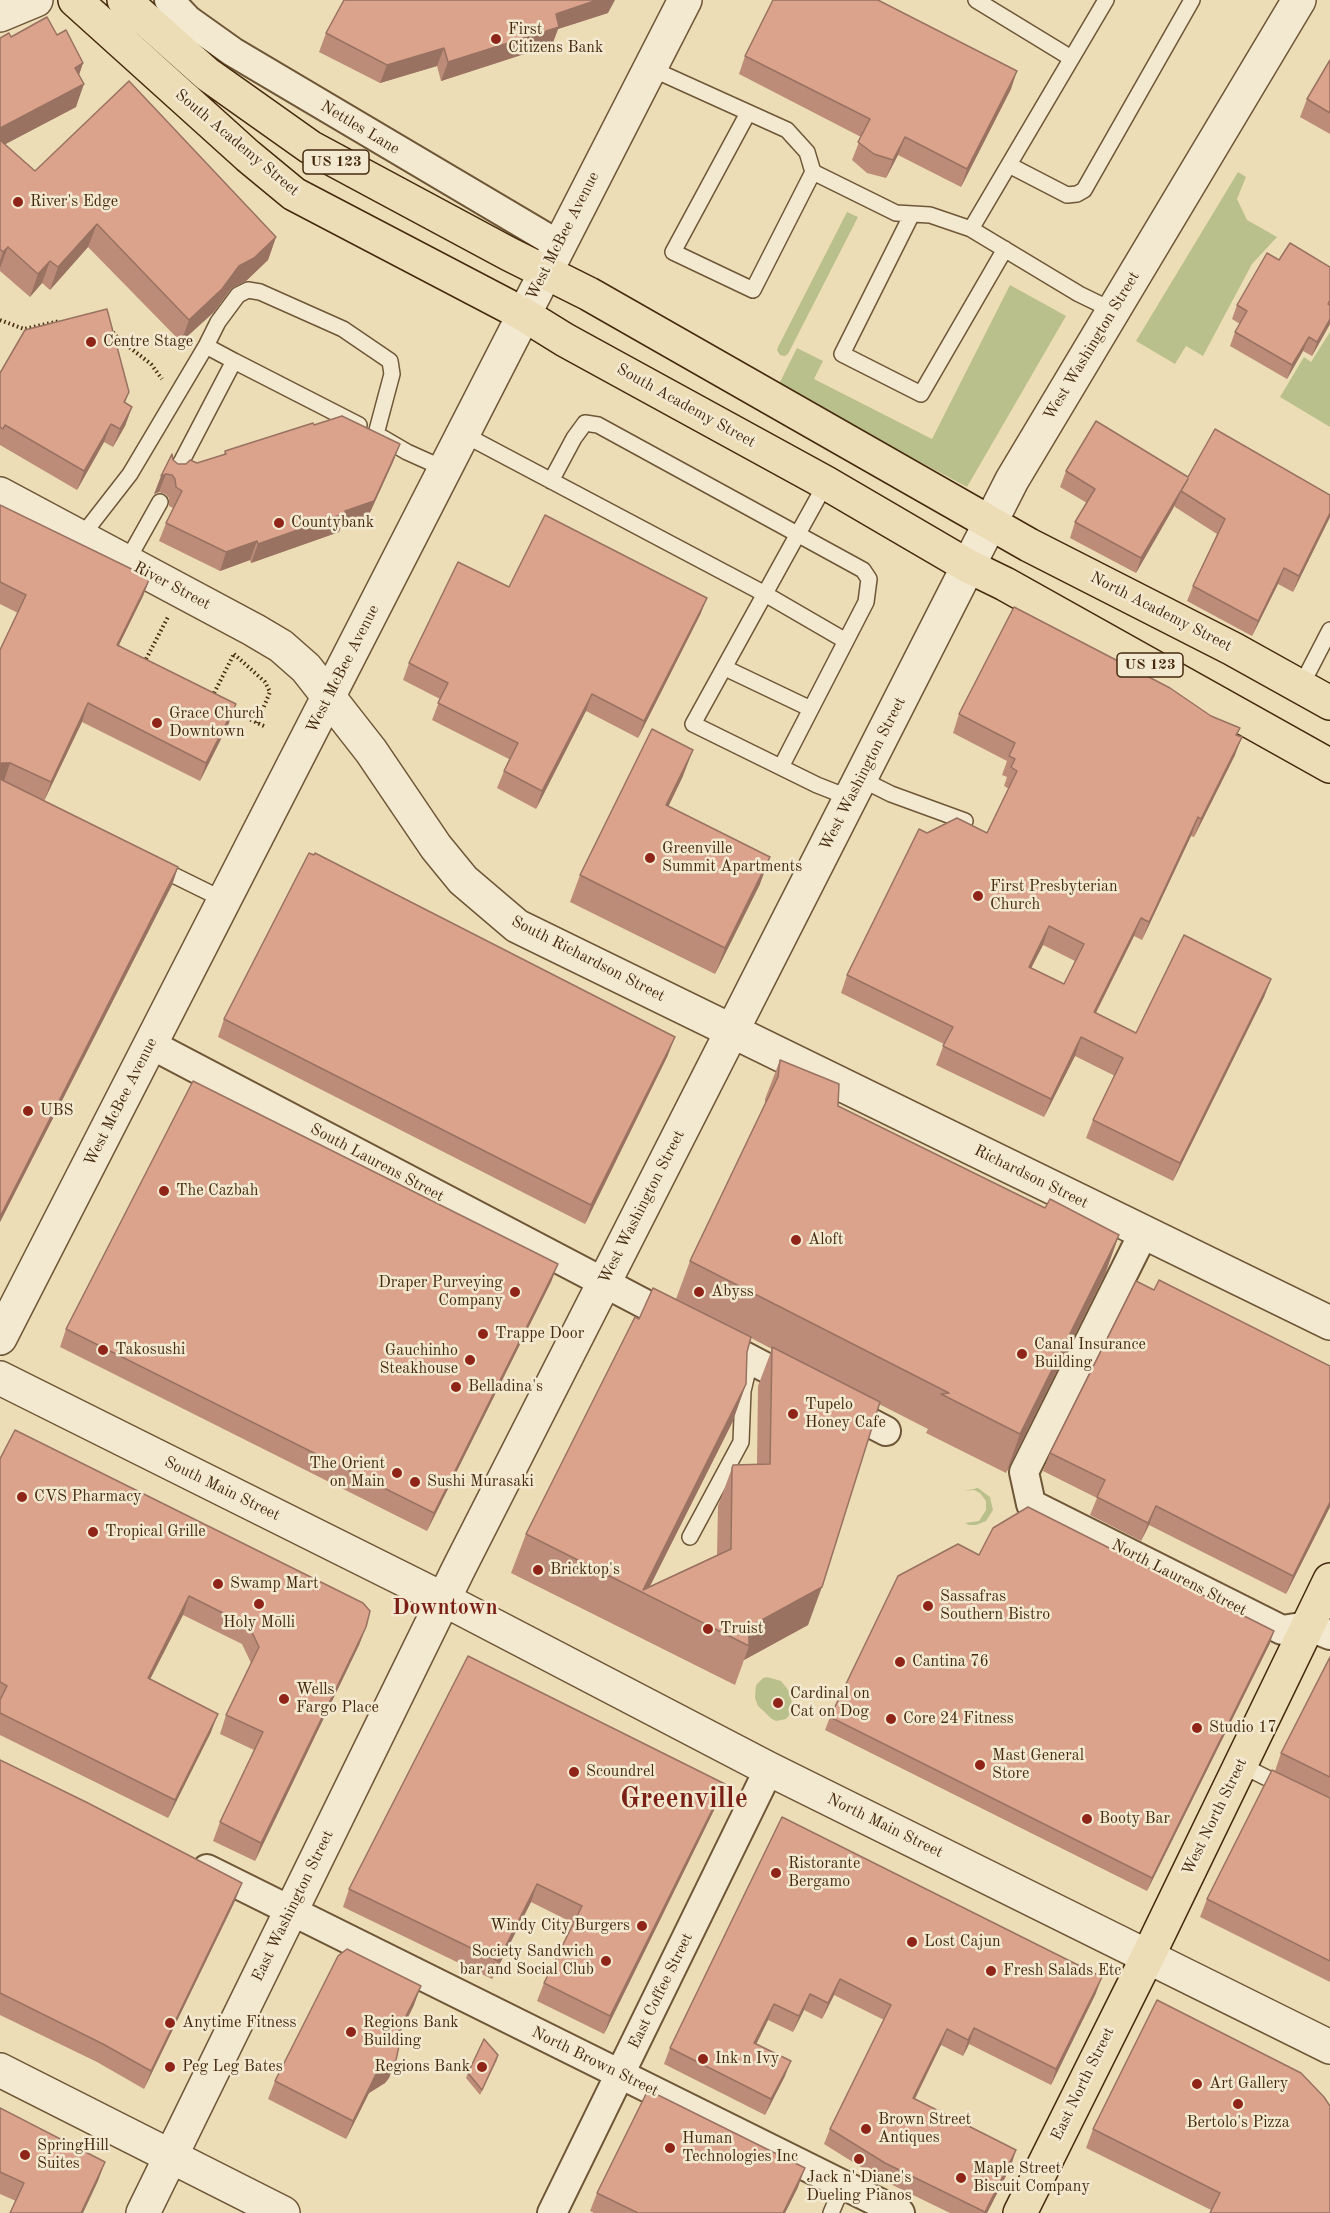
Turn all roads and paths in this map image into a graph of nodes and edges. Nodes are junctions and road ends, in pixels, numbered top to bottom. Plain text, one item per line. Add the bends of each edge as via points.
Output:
1 (36, 0) edge
2 (75, 0) edge
3 (124, 0) edge
4 (685, 0) edge
5 (976, 0) edge
6 (1106, 0) edge
7 (1192, 0) edge
8 (1299, 0) edge
9 (159, 11) edge
10 (0, 15) edge
11 (1071, 58) junction
12 (650, 68) junction
13 (748, 113) junction
14 (1009, 165) junction
15 (813, 172) junction
16 (912, 214) junction
17 (971, 229) junction
18 (1005, 249) junction
19 (552, 258) junction
20 (1114, 311) junction
21 (523, 314) junction
22 (0, 320) edge
23 (64, 320) edge
24 (108, 326) edge
25 (206, 346) junction
26 (234, 361) junction
27 (176, 396) junction
28 (376, 434) junction
29 (463, 434) junction
30 (444, 469) junction
31 (176, 474) edge
32 (550, 481) junction
33 (826, 483) junction
34 (0, 494) edge
35 (160, 502) edge
36 (990, 524) junction
37 (798, 535) junction
38 (81, 537) junction
39 (126, 561) junction
40 (968, 566) junction
41 (765, 594) junction
42 (173, 619) dead end
43 (1330, 630) edge
44 (846, 641) junction
45 (228, 649) dead end
46 (234, 654) junction
47 (141, 667) edge
48 (725, 668) junction
49 (1301, 686) junction
50 (328, 698) junction
51 (211, 700) edge
52 (1330, 702) edge
53 (229, 709) edge
54 (811, 709) junction
55 (257, 723) junction
56 (266, 727) dead end
57 (1330, 766) edge
58 (781, 767) junction
59 (855, 788) junction
60 (965, 821) edge
61 (145, 861) edge
62 (224, 900) junction
63 (732, 1032) junction
64 (150, 1044) junction
65 (1144, 1232) junction
66 (605, 1281) junction
67 (1330, 1323) edge
68 (0, 1338) edge
69 (751, 1359) junction
70 (0, 1378) edge
71 (886, 1431) dead end
72 (690, 1537) edge
73 (1330, 1581) edge
74 (443, 1599) junction
75 (1319, 1631) edge
76 (1241, 1765) junction
77 (769, 1769) junction
78 (1298, 1793) edge
79 (180, 1854) edge
80 (290, 1911) junction
81 (1148, 1956) junction
82 (1330, 2047) edge
83 (0, 2070) edge
84 (620, 2075) junction
85 (170, 2157) junction
86 (843, 2185) junction
87 (143, 2213) edge
88 (283, 2213) edge
89 (552, 2213) edge
90 (831, 2213) edge
91 (900, 2213) edge
92 (1020, 2213) edge

1 - 10 street
2 - 21 main road, South Academy Street / US 123 via 294,194
3 - 9 main road, South Academy Street / US 123
4 - 12 street, West McBee Avenue
5 - 11 lane
6 - 11 lane
7 - 14 lane via 1084,190 1067,195
8 - 20 street, West Washington Street
9 - 19 main road, South Academy Street / US 123 via 207,74 310,147
11 - 14 lane
12 - 13 lane
12 - 19 street, West McBee Avenue
13 - 15 lane via 787,130 807,152
13 - 15 lane via 674,252 753,290
14 - 17 lane
15 - 16 lane via 896,213
16 - 17 lane via 930,214
16 - 18 lane via 842,354 921,394
17 - 18 lane
18 - 20 lane
19 - 21 street, West McBee Avenue
19 - 36 main road, South Academy Street / US 123 via 590,294
20 - 36 street, West Washington Street via 1012,480
21 - 29 street, West McBee Avenue
21 - 33 main road, South Academy Street / US 123
22 - 23 path via 24,329
24 - 27 path via 151,364
25 - 26 lane
25 - 27 lane
25 - 28 lane via 218,322 238,296 248,290 343,329 390,362 392,374
26 - 28 lane
26 - 31 lane
27 - 38 lane via 130,474
28 - 30 lane
29 - 30 street, West McBee Avenue
29 - 32 lane
30 - 50 street, West McBee Avenue
32 - 37 lane via 585,423 598,425
32 - 41 lane
33 - 37 lane
33 - 40 main road, South Academy Street / US 123
34 - 38 street, River Street
35 - 39 lane
36 - 40 street, West Washington Street
36 - 49 main road, North Academy Street / US 123
37 - 41 lane
37 - 44 lane via 863,570 869,579 866,602
38 - 39 street, River Street
39 - 50 street, River Street via 281,646 306,669
40 - 57 main road, South Academy Street / US 123
40 - 59 street, West Washington Street
41 - 44 lane
41 - 48 lane
42 - 47 path via 167,616
43 - 49 lane
44 - 54 lane
45 - 46 path
46 - 51 path
46 - 55 path via 265,682 270,692
48 - 54 lane
48 - 58 lane via 693,724
49 - 52 main road, North Academy Street / US 123
50 - 62 street, West McBee Avenue
50 - 63 street, South Richardson Street via 371,751 436,847 463,880 490,904 517,926
53 - 55 path
54 - 58 lane
55 - 56 path
58 - 59 lane
59 - 60 lane via 891,794
59 - 63 street, West Washington Street
61 - 62 lane
62 - 64 street, West McBee Avenue
63 - 65 street, Richardson Street
63 - 66 street, West Washington Street
64 - 66 street, South Laurens Street
64 - 68 street, West McBee Avenue
65 - 67 street, Richardson Street
65 - 75 street, North Laurens Street via 1024,1472 1031,1504 1282,1630
66 - 69 street
66 - 74 street, West Washington Street
69 - 71 street
69 - 72 lane via 743,1391 741,1442
70 - 74 street, South Main Street
73 - 75 main road, West North Street
74 - 77 street, North Main Street
74 - 80 street, East Washington Street
75 - 76 main road, West North Street
76 - 78 lane
76 - 81 main road, West North Street
77 - 81 street, North Main Street
77 - 84 street, East Coffee Street
79 - 80 street, North Brown Street
80 - 84 street, North Brown Street
80 - 85 street, East Washington Street
81 - 82 street, North Main Street
81 - 92 main road, East North Street
83 - 85 street
84 - 86 street, North Brown Street
84 - 89 street, East Coffee Street
85 - 87 street, East Washington Street
85 - 88 street
86 - 90 lane
86 - 91 street, North Brown Street

